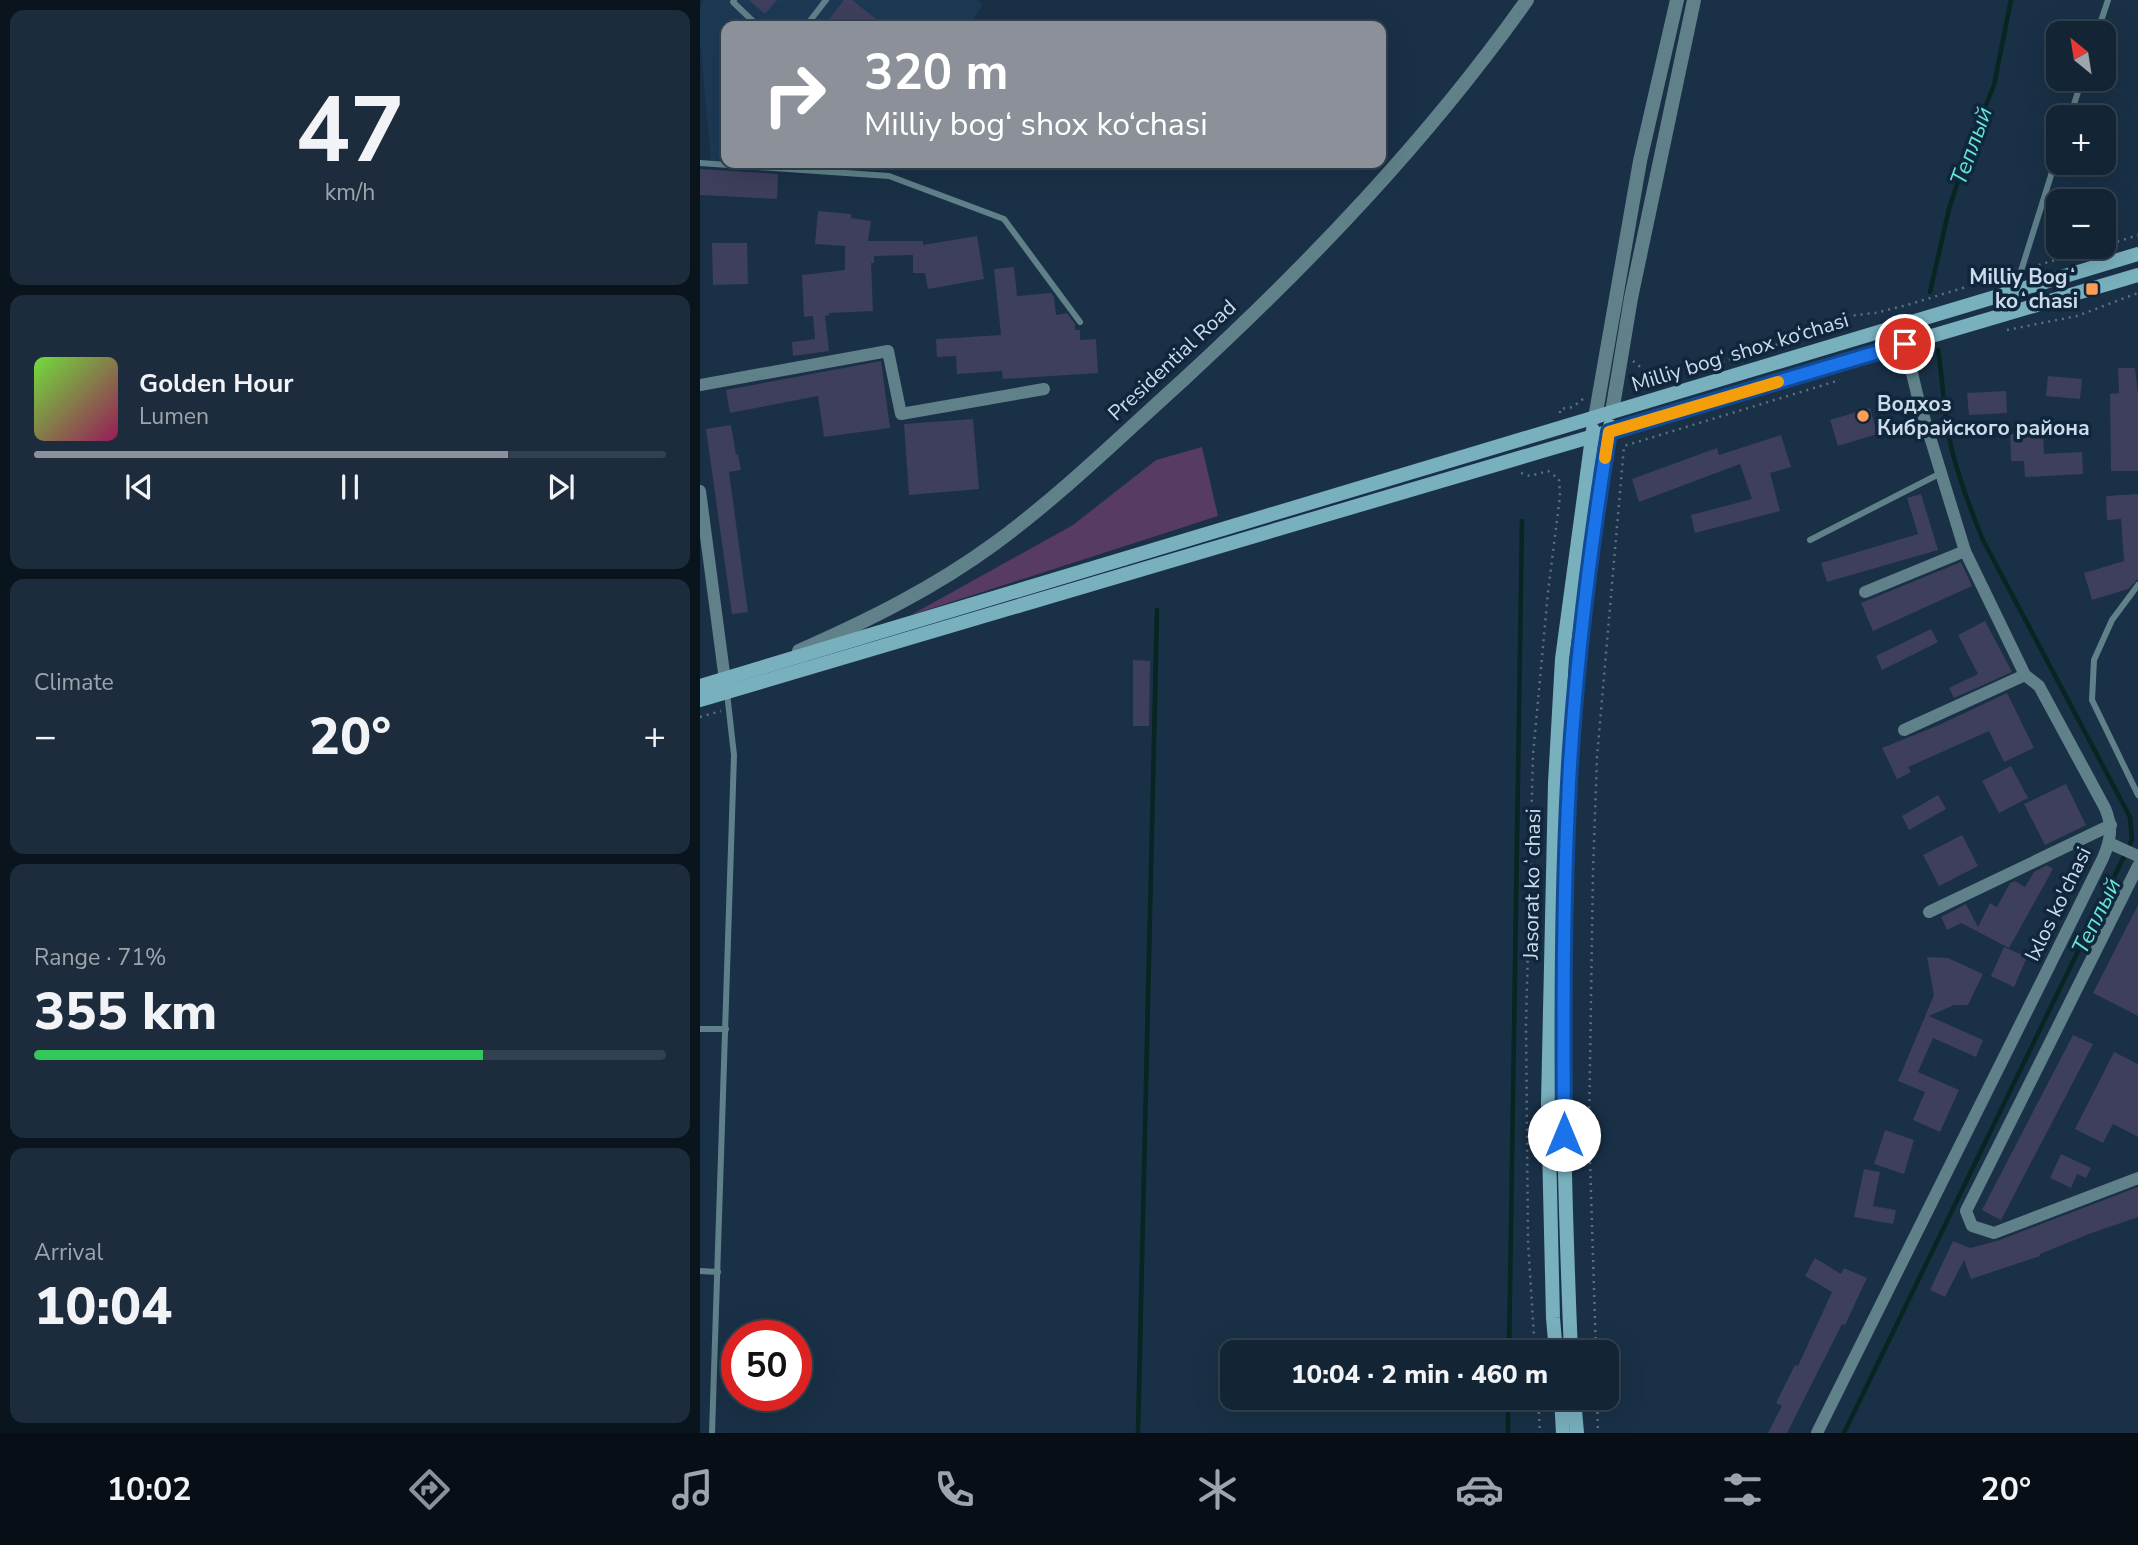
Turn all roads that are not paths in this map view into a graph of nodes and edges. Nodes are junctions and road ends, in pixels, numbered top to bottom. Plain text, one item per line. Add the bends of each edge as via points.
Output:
1 (734, 0) edge
2 (826, 0) edge
3 (1527, 0) edge
4 (1677, 0) edge
5 (1694, 0) edge
6 (2108, 0) edge
7 (753, 21) edge
8 (810, 21) edge
9 (2101, 21) edge
10 (700, 163) edge
11 (721, 164) edge
12 (773, 168) edge
13 (2051, 175) edge
14 (2138, 254) edge
15 (2138, 275) edge
16 (2019, 290) junction
17 (1080, 322) dead end
18 (1905, 344) junction
19 (700, 385) edge
20 (1044, 389) dead end
21 (1612, 412) junction
22 (1595, 418) junction
23 (1609, 432) junction
24 (1592, 438) junction
25 (1941, 473) junction
26 (700, 491) edge
27 (1810, 540) dead end
28 (1965, 551) junction
29 (2138, 585) edge
30 (1865, 592) dead end
31 (772, 663) junction
32 (2025, 675) junction
33 (726, 685) junction
34 (700, 686) edge
35 (700, 700) edge
36 (1903, 730) dead end
37 (2138, 795) edge
38 (2111, 825) junction
39 (2109, 843) junction
40 (2132, 854) edge
41 (2138, 866) edge
42 (1929, 912) dead end
43 (700, 1029) edge
44 (726, 1029) junction
45 (2138, 1178) edge
46 (700, 1272) edge
47 (718, 1272) junction
48 (1555, 1340) edge
49 (1571, 1340) edge
50 (1562, 1410) edge
51 (1575, 1410) edge
52 (712, 1433) edge
53 (1563, 1433) edge
54 (1577, 1433) edge
55 (1817, 1433) edge

1 - 7 lane
2 - 8 lane
3 - 31 street, Presidential Road via 1437,116 1326,240 1207,358 1058,493 958,568 850,629
4 - 22 street via 1640,161
5 - 21 street via 1631,298
6 - 9 lane
10 - 11 lane
12 - 17 lane via 889,176 1004,219
13 - 16 lane
14 - 16 main road, Milliy bog‘ shox ko‘chasi
15 - 18 main road, Milliy bog‘ shox ko‘chasi
16 - 21 main road, Milliy bog‘ shox ko‘chasi
18 - 23 main road, Milliy bog‘ shox ko‘chasi
18 - 25 street
19 - 20 street via 888,351 901,414
21 - 22 main road, Milliy bog‘ shox ko‘chasi
21 - 23 main road, Jasorat koʻchasi
22 - 24 main road, Jasorat koʻchasi
22 - 31 main road, Milliy bog‘ shox ko‘chasi
23 - 24 main road, Milliy bog‘ shox ko‘chasi
23 - 49 main road, Jasorat koʻchasi via 1586,596 1567,815 1564,1147
24 - 33 main road, Milliy bog‘ shox ko‘chasi
24 - 48 main road, Jasorat koʻchasi via 1562,659 1555,783 1548,1103
25 - 27 lane
25 - 28 street
26 - 33 street
28 - 30 street
28 - 32 street
29 - 37 lane via 2112,620 2094,660 2092,700
31 - 33 main road, Milliy bog‘ shox ko‘chasi
32 - 36 street
32 - 38 street via 2039,686
33 - 34 main road
33 - 35 main road
33 - 44 lane via 734,755
38 - 39 street, Ixlos ko'chasi
38 - 42 street
39 - 40 street
39 - 55 street, Ixlos ko'chasi
41 - 45 street via 1966,1211 1972,1226 1994,1233
43 - 44 lane
44 - 47 lane
46 - 47 lane
47 - 52 lane
50 - 53 main road
51 - 54 main road

